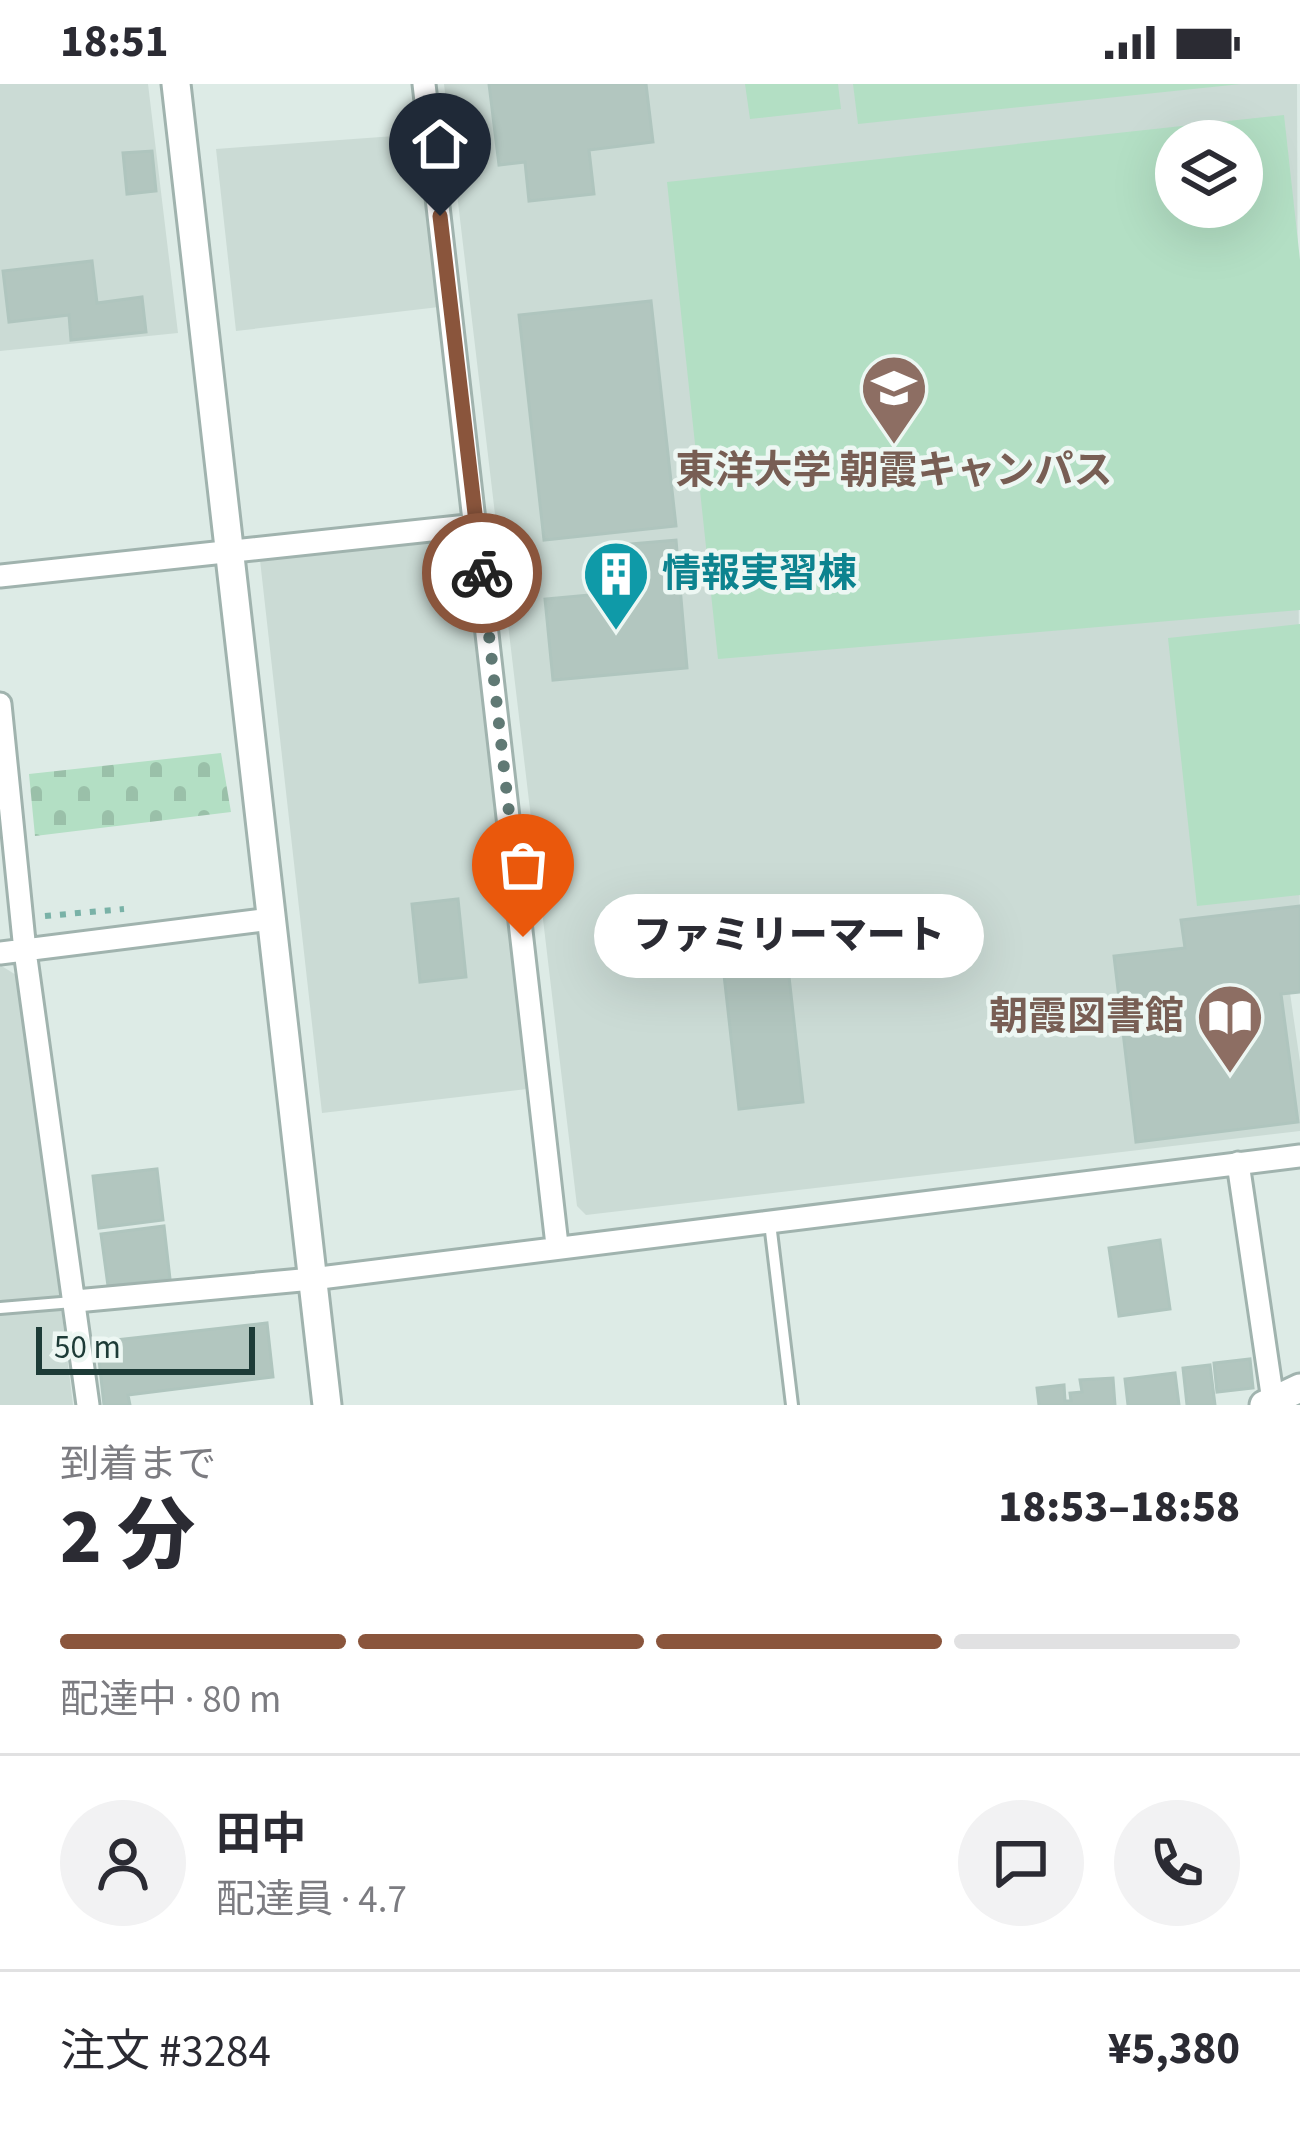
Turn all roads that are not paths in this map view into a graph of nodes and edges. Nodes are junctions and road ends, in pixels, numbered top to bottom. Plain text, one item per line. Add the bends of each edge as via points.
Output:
1 (176, 84) edge
2 (424, 84) edge
3 (477, 525) junction
4 (227, 554) junction
5 (0, 577) edge
6 (0, 704) edge
7 (271, 919) junction
8 (25, 951) junction
9 (0, 953) edge
10 (1300, 1156) edge
11 (1238, 1163) junction
12 (770, 1220) junction
13 (557, 1245) junction
14 (312, 1279) junction
15 (76, 1301) junction
16 (0, 1308) edge
17 (1300, 1388) edge
18 (1268, 1403) edge
19 (88, 1405) edge
20 (327, 1405) edge
21 (792, 1405) edge

1 - 4 street
2 - 3 street
3 - 4 street
3 - 13 street
4 - 5 street
4 - 7 street
6 - 8 street
7 - 8 street
7 - 14 street
8 - 9 street
8 - 15 street
10 - 11 street
11 - 12 street
11 - 18 street
12 - 13 street
12 - 21 lane
13 - 14 street
14 - 15 street
14 - 20 street
15 - 16 lane
15 - 19 street
17 - 18 street

